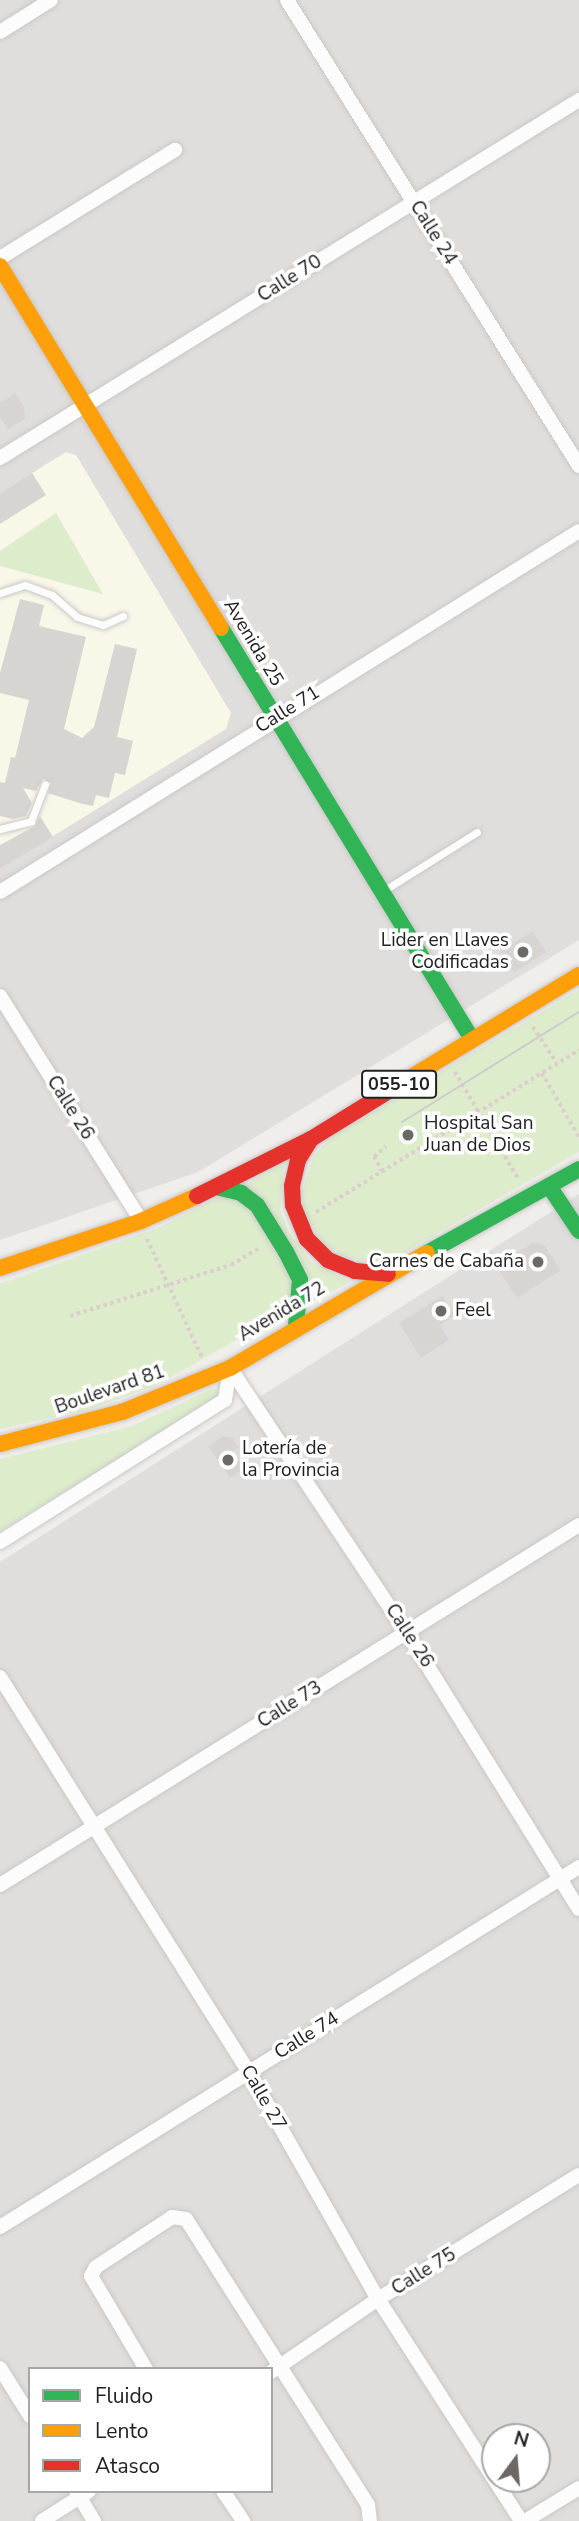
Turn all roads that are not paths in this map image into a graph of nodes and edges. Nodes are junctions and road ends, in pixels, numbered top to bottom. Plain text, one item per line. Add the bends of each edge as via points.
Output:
1 (51, 0) edge
2 (287, 0) edge
3 (0, 32) edge
4 (579, 100) edge
5 (174, 150) dead end
6 (414, 202) junction
7 (0, 258) edge
8 (0, 266) edge
9 (87, 405) junction
10 (0, 458) edge
11 (579, 466) edge
12 (579, 531) edge
13 (0, 593) edge
14 (123, 617) dead end
15 (274, 718) junction
16 (45, 785) dead end
17 (0, 830) edge
18 (477, 832) dead end
19 (0, 892) edge
20 (380, 893) junction
21 (579, 975) edge
22 (0, 996) edge
23 (472, 1040) junction
24 (311, 1139) junction
25 (578, 1173) edge
26 (549, 1186) junction
27 (216, 1187) junction
28 (141, 1221) junction
29 (579, 1231) edge
30 (0, 1268) edge
31 (388, 1274) junction
32 (296, 1326) junction
33 (230, 1368) junction
34 (0, 1444) edge
35 (579, 1525) edge
36 (0, 1542) edge
37 (407, 1633) junction
38 (0, 1677) edge
39 (96, 1826) junction
40 (579, 1867) edge
41 (560, 1879) junction
42 (0, 1885) edge
43 (579, 1909) edge
44 (249, 2072) junction
45 (579, 2175) edge
46 (0, 2227) edge
47 (379, 2299) junction
48 (145, 2367) edge
49 (0, 2368) edge
50 (276, 2370) edge
51 (28, 2413) edge
52 (579, 2488) edge
53 (82, 2493) edge
54 (224, 2493) edge
55 (42, 2521) edge
56 (94, 2521) edge
57 (243, 2521) edge
58 (370, 2521) edge
59 (523, 2521) edge

1 - 3 street
2 - 6 street, Calle 24
4 - 6 street, Calle 70
5 - 7 street
6 - 9 street, Calle 70
6 - 11 street, Calle 24
8 - 9 main road, Avenida 25
9 - 10 street, Calle 70
9 - 15 main road, Avenida 25
12 - 15 street, Calle 71
13 - 14 lane via 25,585 52,595 77,617 103,625
15 - 19 street, Calle 71
15 - 20 main road, Avenida 25
16 - 17 lane via 31,821
18 - 20 lane
20 - 23 main road, Avenida 25
21 - 23 main road, 055-10
22 - 28 street, Calle 26
23 - 24 main road, 055-10
24 - 27 main road, 055-10
24 - 31 main road via 298,1160 292,1185 298,1223 328,1260 355,1271
25 - 26 main road, Avenida 72
26 - 29 main road
26 - 31 main road, Avenida 72
27 - 28 main road, 055-10
27 - 32 main road via 241,1193 257,1205 277,1236 300,1280
28 - 30 main road, 055-10
31 - 32 main road, Avenida 72
32 - 33 main road, Avenida 72
33 - 34 main road, Boulevard 81 via 122,1412
33 - 36 street, Avenida 72 via 225,1399
33 - 37 street, Calle 26
35 - 37 street, Calle 73
37 - 39 street, Calle 73
37 - 41 street, Calle 26
38 - 39 street, Calle 27
39 - 42 street, Calle 73
39 - 44 street, Calle 27
40 - 41 street, Calle 74
41 - 43 street, Calle 26
41 - 44 street, Calle 74
44 - 46 street, Calle 74
44 - 47 street, Calle 27
45 - 47 street, Calle 75
47 - 50 street, Calle 75
47 - 59 street, Calle 27
48 - 50 street via 91,2276 96,2267 173,2217 186,2219
49 - 51 street
50 - 58 street via 368,2505
52 - 59 street
53 - 55 street
53 - 56 street
54 - 57 street

